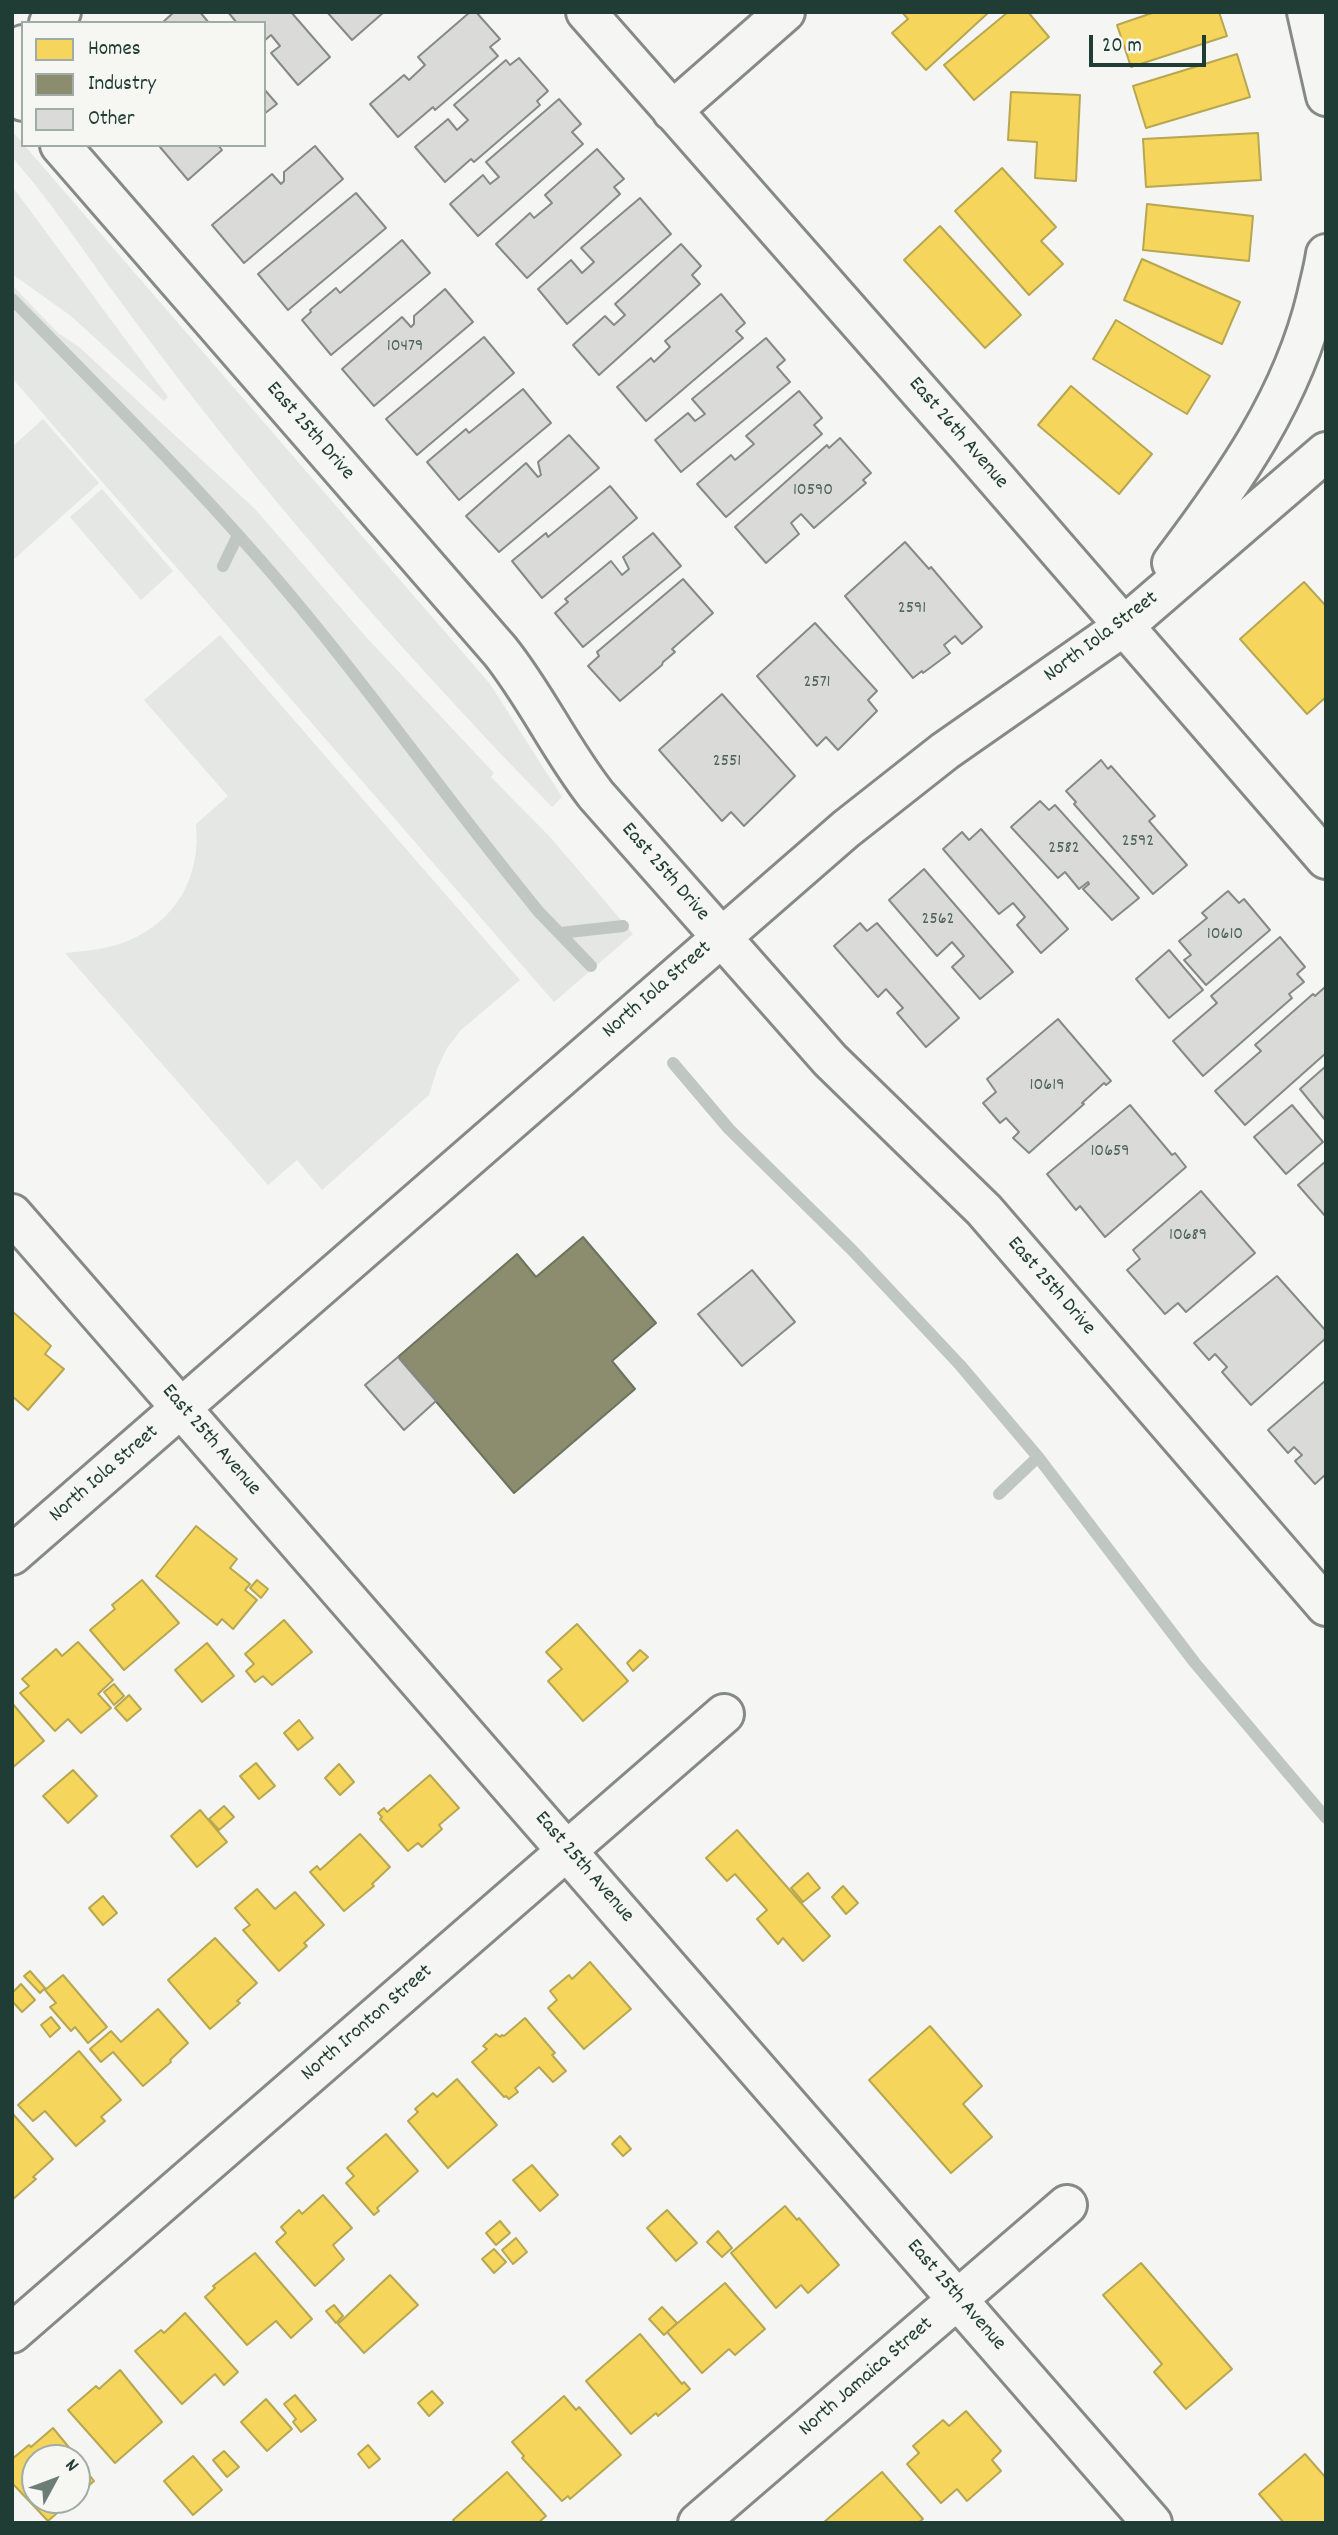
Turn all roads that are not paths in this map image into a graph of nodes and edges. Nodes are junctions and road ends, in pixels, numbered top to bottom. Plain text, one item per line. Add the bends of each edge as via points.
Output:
1 (586, 12) edge
2 (785, 12) edge
3 (1307, 12) edge
4 (1326, 96) edge
5 (672, 111) junction
6 (62, 147) edge
7 (1326, 254) edge
8 (1326, 452) edge
9 (1124, 626) junction
10 (1326, 859) edge
11 (720, 936) junction
12 (12, 1214) edge
13 (182, 1408) junction
14 (12, 1555) edge
15 (1326, 1606) edge
16 (724, 1714) dead end
17 (567, 1851) junction
18 (1067, 2205) dead end
19 (958, 2299) junction
20 (12, 2333) edge
21 (698, 2523) edge
22 (1153, 2523) edge

1 - 5 street, East 26th Avenue
2 - 5 street
3 - 4 street
5 - 9 street, East 26th Avenue
6 - 11 street, East 25th Drive via 500,651 586,783
7 - 9 street via 1309,330 1278,404 1226,492
8 - 9 street, North Iola Street
9 - 10 street, East 26th Avenue
9 - 11 street, North Iola Street via 936,758
11 - 13 street, North Iola Street
11 - 15 street, East 25th Drive via 840,1070 984,1210
12 - 13 street, East 25th Avenue
13 - 14 street, North Iola Street
13 - 17 street, East 25th Avenue
16 - 17 street, North Ironton Street
17 - 19 street, East 25th Avenue
17 - 20 street, North Ironton Street
18 - 19 street, North Jamaica Street
19 - 21 street, North Jamaica Street
19 - 22 street, East 25th Avenue

